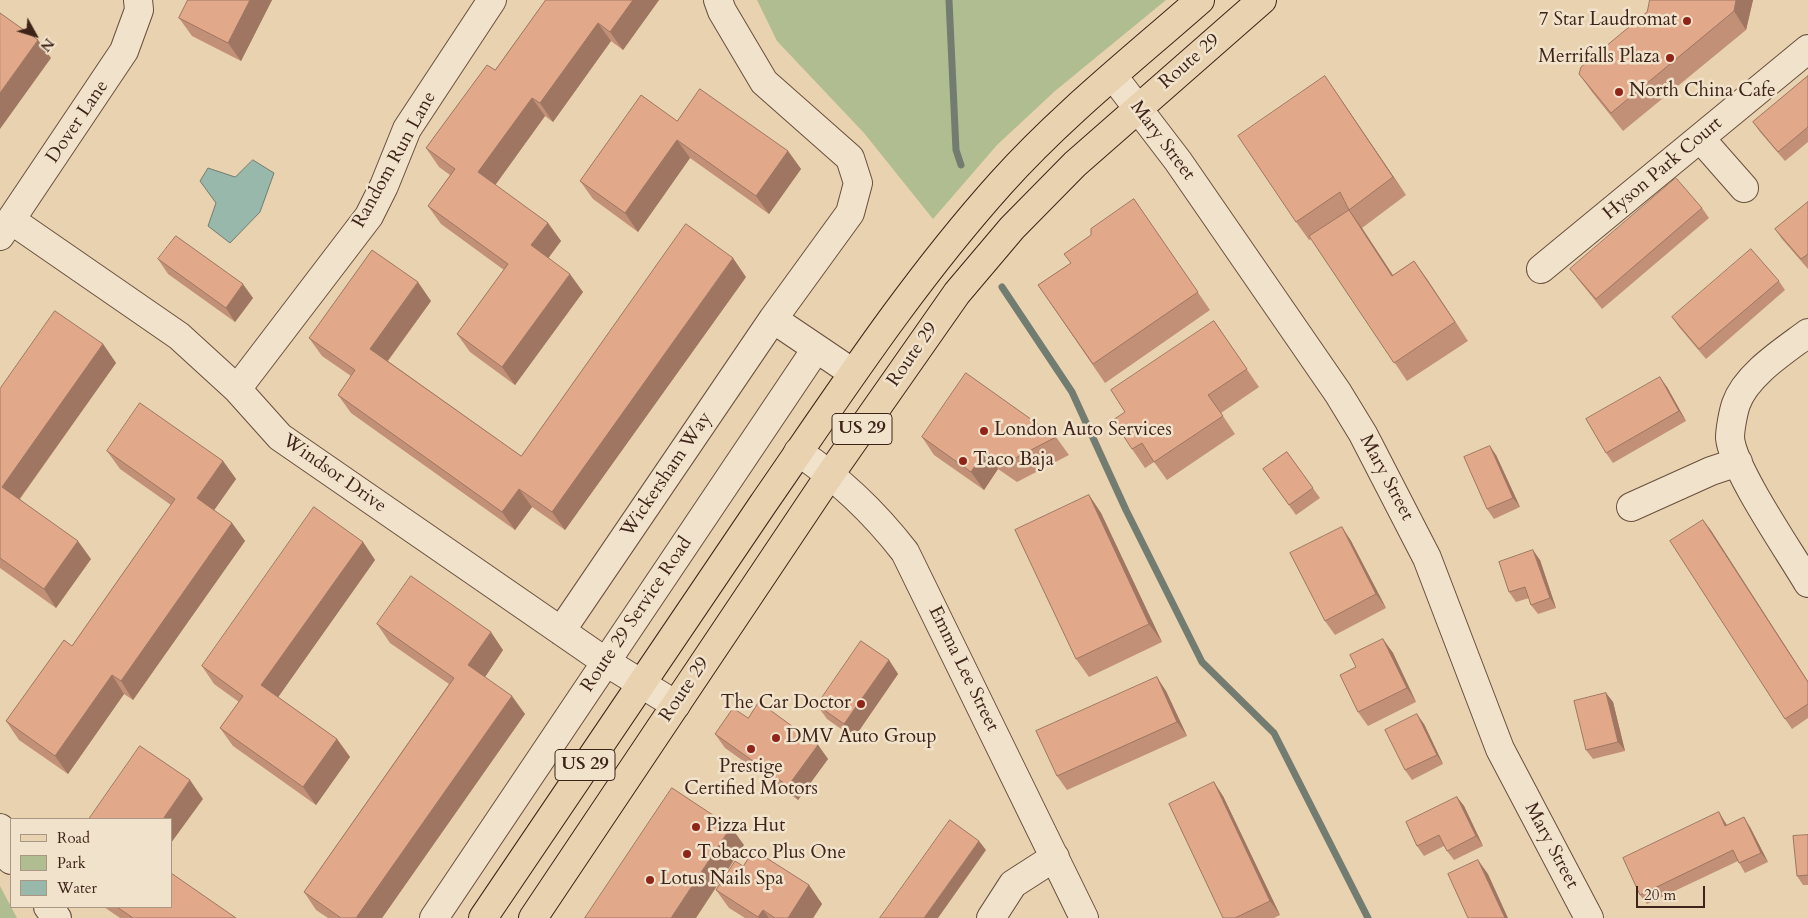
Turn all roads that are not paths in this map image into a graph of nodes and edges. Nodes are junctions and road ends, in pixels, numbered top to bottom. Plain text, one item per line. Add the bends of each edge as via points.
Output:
1 (138, 0) edge
2 (492, 0) edge
3 (718, 0) edge
4 (1200, 0) edge
5 (1262, 0) edge
6 (1808, 49) edge
7 (1113, 76) junction
8 (1137, 108) junction
9 (1700, 138) junction
10 (1744, 188) dead end
11 (5, 228) edge
12 (1541, 269) dead end
13 (773, 319) junction
14 (1808, 333) edge
15 (816, 349) junction
16 (853, 373) junction
17 (237, 389) junction
18 (798, 452) junction
19 (1738, 462) junction
20 (831, 473) junction
21 (1631, 507) dead end
22 (1808, 582) edge
23 (561, 630) junction
24 (606, 662) junction
25 (640, 683) junction
26 (676, 705) junction
27 (0, 828) edge
28 (10, 857) edge
29 (1055, 857) junction
30 (49, 908) edge
31 (57, 918) edge
32 (434, 918) edge
33 (484, 918) edge
34 (533, 918) edge
35 (991, 918) edge
36 (1084, 918) edge
37 (1589, 918) edge

1 - 11 street, Dover Lane via 139,10 124,51
2 - 17 street, Random Run Lane via 407,129 368,216
3 - 13 street, Wickersham Way via 764,82 850,158 858,183 850,213
4 - 7 main road, Route 29 / US 29
5 - 8 main road, Route 29 / US 29
6 - 9 street, Hyson Park Court
7 - 8 street, Mary Street
7 - 16 main road, Route 29 / US 29 via 1004,179 902,303
8 - 20 main road, Route 29 / US 29 via 1026,213 957,293
8 - 37 street, Mary Street via 1178,161 1363,434 1427,558 1500,749
9 - 10 street
9 - 12 street, Hyson Park Court
11 - 17 street, Windsor Drive via 178,336
13 - 15 street
13 - 23 street, Wickersham Way
14 - 19 street via 1753,377 1736,404 1730,438
15 - 16 street
15 - 24 street, Route 29 Service Road
16 - 18 main road, Route 29 / US 29
17 - 23 street, Windsor Drive via 280,437
18 - 20 street, Emma Lee Street
18 - 25 main road, Route 29 / US 29
19 - 21 street via 1711,470
19 - 22 street
20 - 26 main road, Route 29 / US 29
20 - 29 street, Emma Lee Street via 884,525 905,552
23 - 24 street, Windsor Drive
24 - 25 street, Windsor Drive
24 - 32 street, Route 29 Service Road
25 - 26 street, Windsor Drive
25 - 33 main road, Route 29 / US 29
26 - 34 main road, Route 29 / US 29
27 - 28 street
29 - 35 street via 1013,884
29 - 36 street, Emma Lee Street
30 - 31 street

